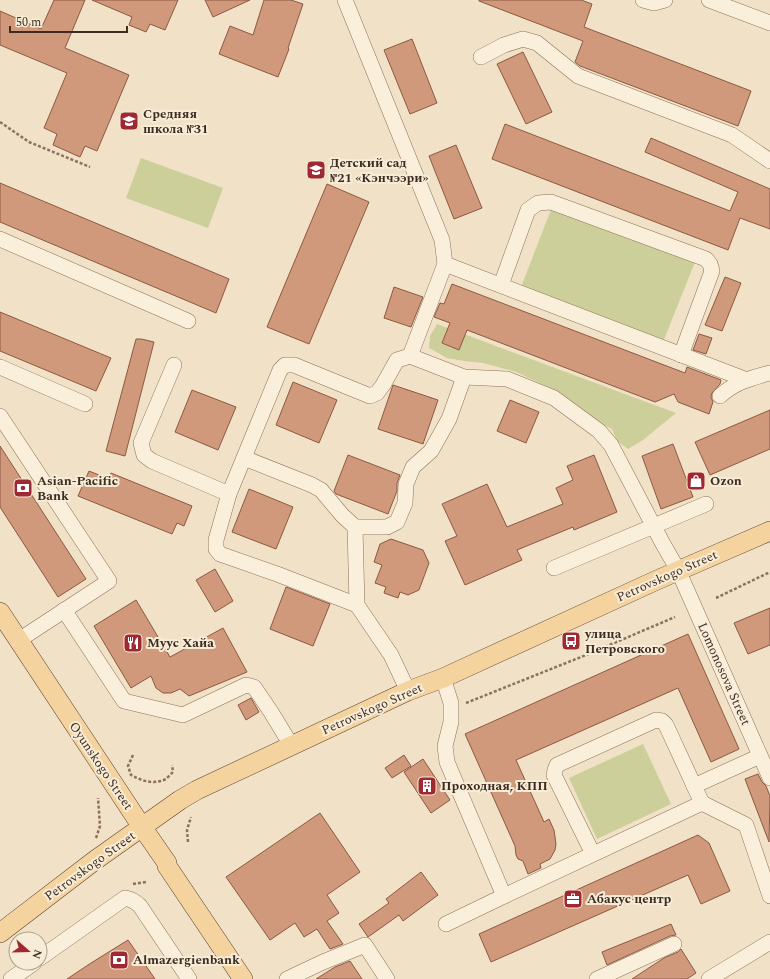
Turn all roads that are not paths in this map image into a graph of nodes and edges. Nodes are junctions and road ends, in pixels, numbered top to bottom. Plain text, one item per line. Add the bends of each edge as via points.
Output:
1 (345, 0) edge
2 (643, 0) edge
3 (665, 0) edge
4 (709, 0) edge
5 (770, 23) edge
6 (481, 57) dead end
7 (770, 161) edge
8 (0, 239) edge
9 (445, 264) junction
10 (501, 285) junction
11 (188, 321) dead end
12 (681, 355) junction
13 (410, 356) junction
14 (174, 365) dead end
15 (0, 367) edge
16 (770, 373) edge
17 (464, 378) junction
18 (746, 380) junction
19 (720, 396) dead end
20 (85, 404) dead end
21 (0, 416) edge
22 (244, 458) junction
23 (229, 494) junction
24 (706, 504) dead end
25 (654, 526) junction
26 (355, 527) junction
27 (770, 531) edge
28 (554, 568) dead end
29 (678, 570) junction
30 (357, 605) junction
31 (64, 610) junction
32 (0, 612) edge
33 (19, 640) junction
34 (443, 678) junction
35 (408, 691) junction
36 (291, 745) junction
37 (760, 756) junction
38 (770, 778) edge
39 (694, 786) junction
40 (702, 803) junction
41 (142, 827) junction
42 (593, 854) junction
43 (504, 896) junction
44 (770, 896) edge
45 (446, 924) dead end
46 (0, 933) edge
47 (770, 942) edge
48 (674, 944) dead end
49 (48, 952) edge
50 (22, 971) edge
51 (11, 979) edge
52 (189, 979) edge
53 (243, 979) edge
54 (287, 979) edge
55 (387, 979) edge
56 (597, 979) edge
57 (709, 979) edge

1 - 9 street via 442,240
2 - 3 street via 654,3
4 - 5 street
6 - 7 street via 523,39 538,43 578,76 732,135
8 - 11 street
9 - 10 street
9 - 13 street
10 - 12 street
10 - 12 street via 528,210 538,203 551,202 706,259 712,271
12 - 18 street
13 - 17 street
13 - 22 street via 397,360 383,385 377,393 370,396 294,365 285,365 280,370
14 - 23 street via 141,443 144,455 152,461
15 - 20 street
16 - 18 street
17 - 25 street, Lomonosova Street via 507,379 554,398 599,431 611,445
17 - 26 street via 449,419 431,451 413,467 406,484 405,503 397,522 386,527
18 - 19 street
21 - 31 street via 109,581
22 - 23 street
22 - 26 street via 322,490
23 - 30 street via 216,540 216,549 220,554
24 - 25 street
25 - 28 street
25 - 29 street, Lomonosova Street
26 - 30 street
27 - 29 main road, Petrovskogo Street
29 - 34 main road, Petrovskogo Street
29 - 37 street, Lomonosova Street
30 - 35 street via 391,655
31 - 33 street
31 - 36 street via 124,701 183,715 246,685 254,686
32 - 33 main road, Oyunskogo Street
33 - 41 main road, Oyunskogo Street
34 - 35 main road, Petrovskogo Street
34 - 43 street via 451,703 451,722 445,746 447,762
35 - 36 main road, Petrovskogo Street
36 - 41 main road, Petrovskogo Street via 196,790
37 - 38 street, Lomonosova Street
37 - 39 street
39 - 40 street
39 - 42 street via 666,725 656,720 557,765 554,775
40 - 42 street
40 - 44 street via 746,825
41 - 46 main road, Petrovskogo Street
41 - 53 main road, Oyunskogo Street
42 - 43 street
43 - 45 street
47 - 57 street
48 - 56 street
49 - 52 street via 128,898 140,906
50 - 51 street
54 - 55 street via 365,945

